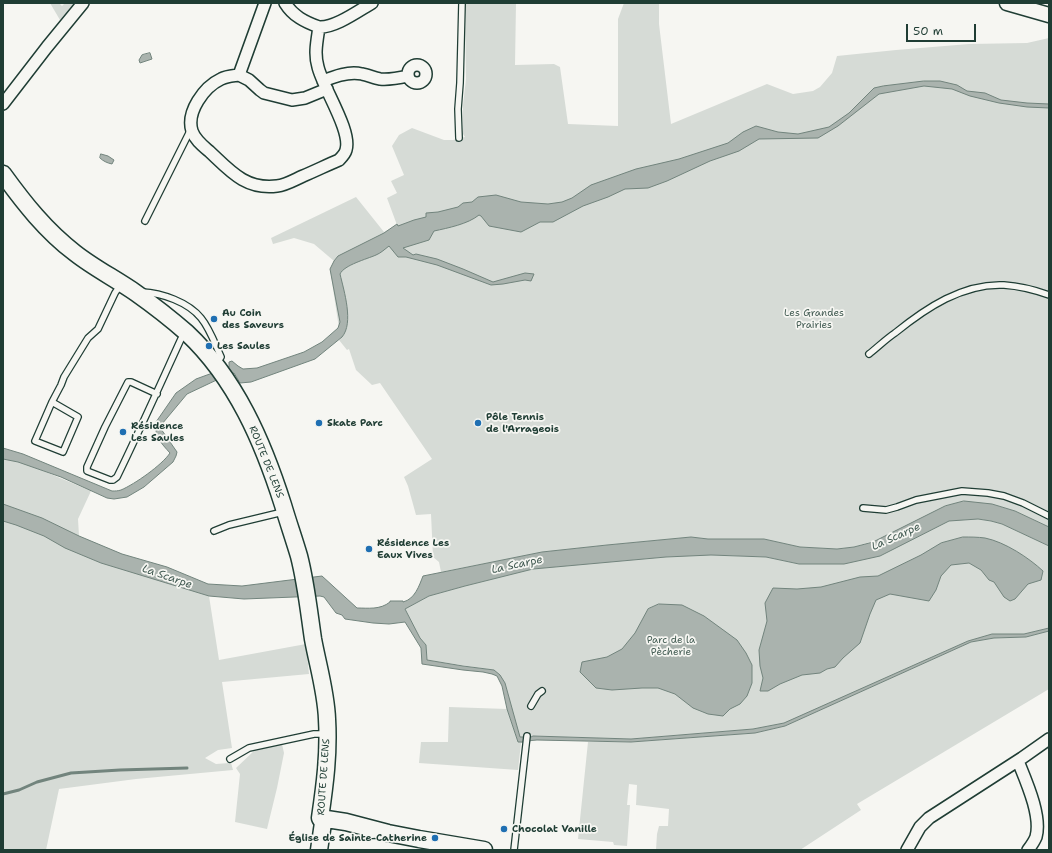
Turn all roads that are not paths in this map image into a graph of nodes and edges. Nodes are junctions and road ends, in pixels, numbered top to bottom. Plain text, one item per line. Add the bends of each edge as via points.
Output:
1 (83, 3) edge
2 (265, 3) edge
3 (285, 3) edge
4 (372, 3) edge
5 (462, 3) edge
6 (1007, 3) edge
7 (1049, 15) edge
8 (319, 27) junction
9 (239, 75) junction
10 (408, 76) dead end
11 (325, 85) junction
12 (3, 104) edge
13 (191, 129) junction
14 (459, 138) dead end
15 (3, 174) edge
16 (145, 221) dead end
17 (121, 283) junction
18 (136, 293) junction
19 (1049, 295) edge
20 (186, 332) junction
21 (869, 354) dead end
22 (220, 368) junction
23 (157, 394) junction
24 (52, 402) junction
25 (863, 508) dead end
26 (285, 511) junction
27 (1049, 516) edge
28 (214, 531) dead end
29 (542, 692) dead end
30 (531, 706) dead end
31 (327, 734) junction
32 (526, 739) dead end
33 (1049, 739) edge
34 (230, 759) dead end
35 (1018, 761) junction
36 (321, 814) junction
37 (311, 850) edge
38 (319, 850) edge
39 (484, 850) edge
40 (514, 850) edge
41 (907, 850) edge
42 (1028, 850) edge

1 - 12 street
2 - 9 street
3 - 8 street via 298,18
4 - 8 street via 331,26
5 - 14 lane
6 - 7 street
8 - 11 street via 316,55
9 - 11 street via 264,93 292,100 305,98
9 - 13 street via 221,79 200,97 192,117
10 - 11 street via 379,79 351,73 337,76
11 - 13 street via 345,131 345,153 338,160 281,185 248,183 237,177 196,139
13 - 16 lane
15 - 17 main road, ROUTE DE LENS via 36,218 56,237 75,254
17 - 18 main road, ROUTE DE LENS
17 - 24 lane via 98,328 88,338
18 - 20 main road, ROUTE DE LENS
18 - 22 lane via 168,297 200,316 207,326
19 - 21 lane via 1004,285 979,287 955,294 915,318
20 - 22 main road, ROUTE DE LENS
20 - 23 lane
22 - 26 main road, ROUTE DE LENS via 255,429
23 - 23 lane via 128,382 90,460 88,471 110,480 117,478
24 - 24 lane via 35,442 62,452 78,417
25 - 27 lane via 886,510 916,500 962,491 1004,496
26 - 28 lane
26 - 31 main road, ROUTE DE LENS via 303,576 324,689
29 - 30 lane
31 - 34 lane via 248,748
31 - 36 main road, ROUTE DE LENS via 328,761
32 - 40 lane
33 - 35 street
35 - 41 street via 929,818 920,827
35 - 42 street via 1037,816 1036,837
36 - 37 main road via 316,822
36 - 38 main road, ROUTE DE LENS via 323,823
36 - 39 main road via 388,833

